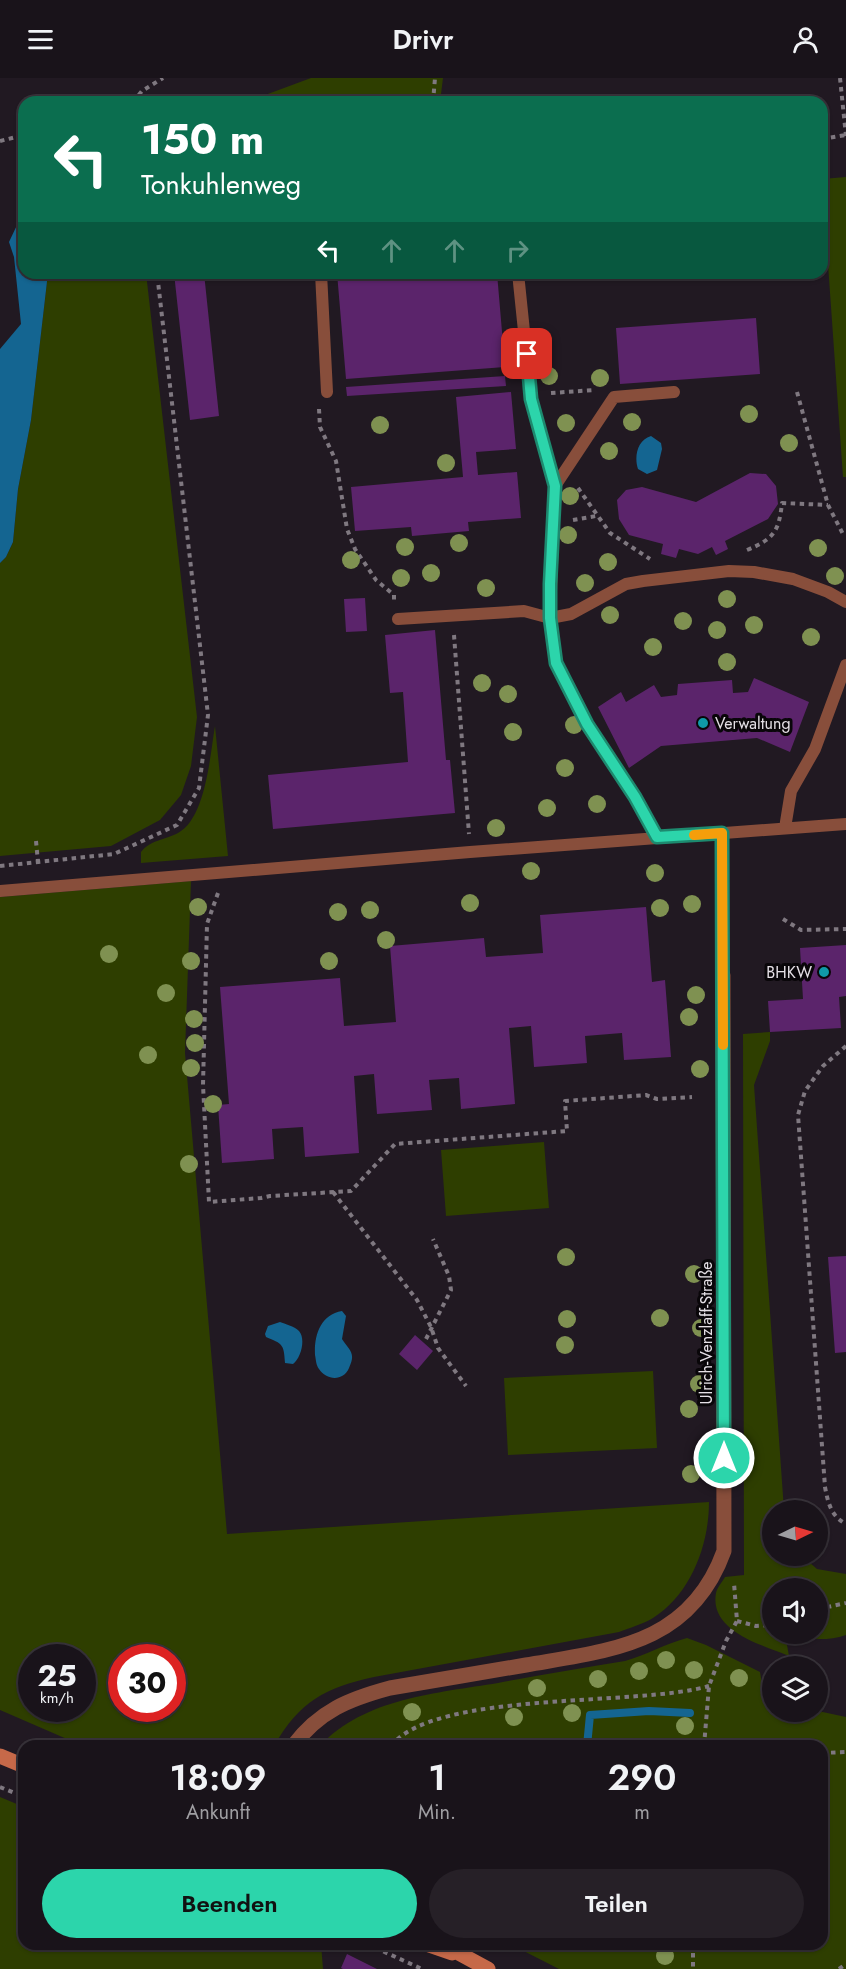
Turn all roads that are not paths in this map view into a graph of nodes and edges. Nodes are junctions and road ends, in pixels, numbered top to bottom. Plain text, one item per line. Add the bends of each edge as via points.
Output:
1 (321, 279) edge
2 (519, 279) edge
3 (327, 392) road end
4 (674, 392) dead end
5 (555, 486) junction
6 (846, 602) edge
7 (550, 618) junction
8 (398, 619) road end
9 (846, 665) edge
10 (846, 824) edge
11 (785, 828) junction
12 (722, 833) junction
13 (657, 837) junction
14 (0, 891) edge
15 (723, 975) joint
16 (298, 1740) edge
17 (0, 1756) edge
18 (18, 1764) edge
19 (443, 1950) edge
20 (452, 1950) edge
21 (465, 1958) junction
22 (488, 1969) edge

1 - 3 lane
2 - 5 lane via 531,395
4 - 5 lane via 614,397
5 - 7 lane
6 - 7 lane via 775,575 729,571 626,584 571,614
7 - 8 lane via 524,611
7 - 13 lane via 556,663 587,724
9 - 11 lane via 815,749 791,791
10 - 11 lane
11 - 12 lane
12 - 13 lane
12 - 15 lane, Ulrich-Venzlaff-Straße
13 - 14 lane
15 - 16 street, Ulrich-Venzlaff-Straße via 724,1551 717,1571 685,1612 667,1626 624,1647 365,1695 316,1719
17 - 18 main road
19 - 21 main road
20 - 21 main road
21 - 22 main road

